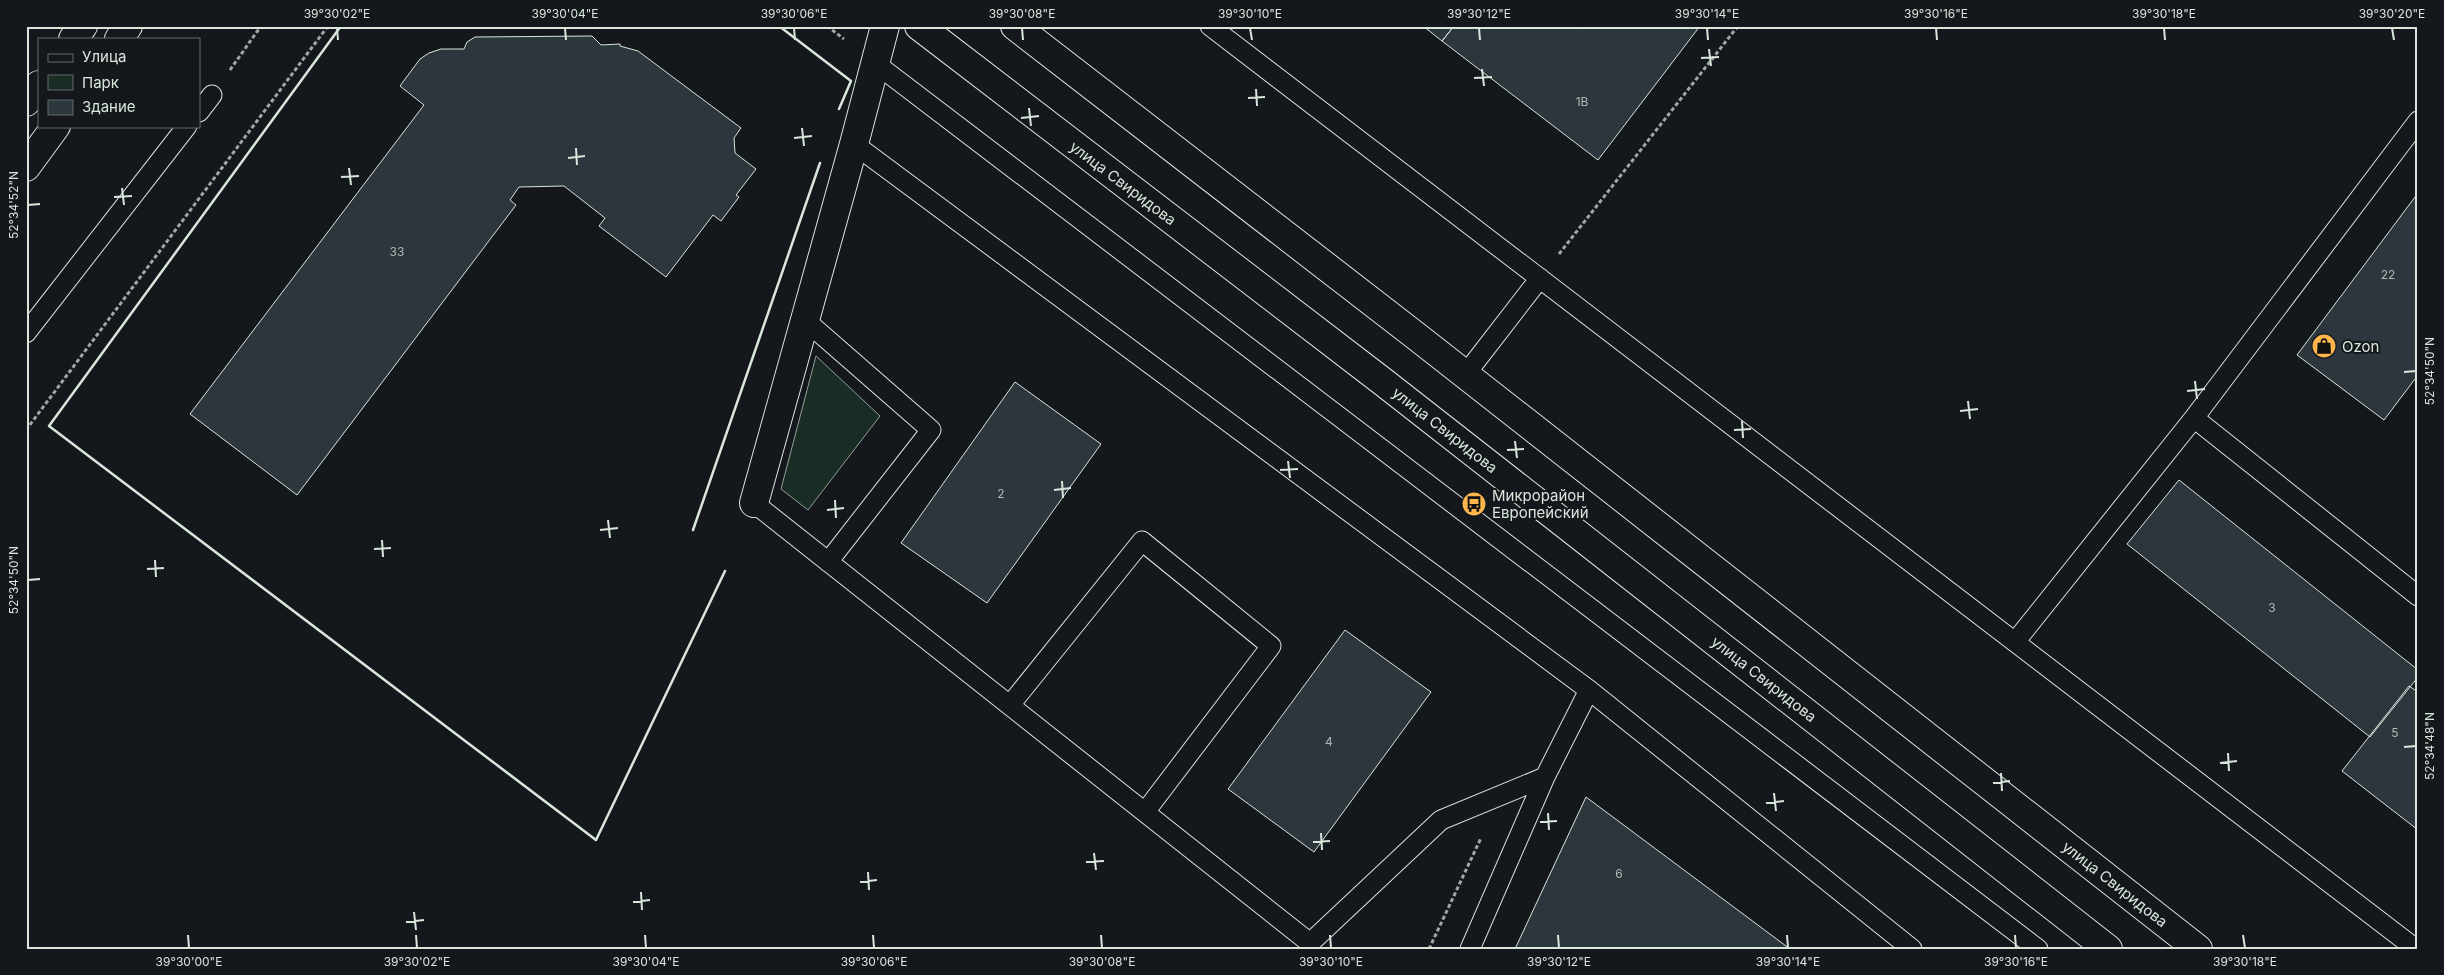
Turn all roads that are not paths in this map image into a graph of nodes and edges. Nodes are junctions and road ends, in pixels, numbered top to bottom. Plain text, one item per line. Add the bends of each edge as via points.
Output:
1 (83, 26) edge
2 (128, 26) edge
3 (885, 26) edge
4 (919, 26) edge
5 (1014, 26) edge
6 (1210, 26) edge
7 (74, 38) edge
8 (120, 38) edge
9 (875, 63) junction
10 (38, 86) edge
11 (212, 95) road end
12 (26, 102) edge
13 (200, 111) edge
14 (2418, 120) edge
15 (55, 128) edge
16 (185, 128) edge
17 (854, 144) junction
18 (26, 167) edge
19 (1540, 278) junction
20 (805, 320) junction
21 (26, 333) edge
22 (1465, 375) junction
23 (2194, 418) junction
24 (754, 503) joint
25 (828, 562) junction
26 (2418, 596) edge
27 (2015, 642) junction
28 (1589, 690) junction
29 (1010, 706) junction
30 (1545, 777) junction
31 (1145, 812) junction
32 (1470, 949) edge
33 (1912, 949) edge
34 (2038, 949) edge
35 (2108, 949) edge
36 (2198, 949) edge
37 (2416, 949) edge

1 - 7 street
2 - 8 street
3 - 9 street
4 - 35 street, улица Свиридова via 1382,381
5 - 22 street, улица Свиридова
6 - 19 lane
9 - 17 street
9 - 34 lane
10 - 12 street
11 - 13 lane
14 - 23 lane
15 - 18 street
16 - 21 lane
17 - 20 street
17 - 28 lane
19 - 22 lane
19 - 27 lane
20 - 24 street
20 - 25 lane via 931,430
22 - 36 street, улица Свиридова
23 - 26 lane
23 - 27 lane
24 - 25 lane
25 - 29 lane
27 - 37 lane
28 - 30 lane
28 - 33 lane
29 - 31 lane
29 - 31 lane via 1142,541 1271,646
30 - 31 lane via 1441,820 1310,943
30 - 32 lane

